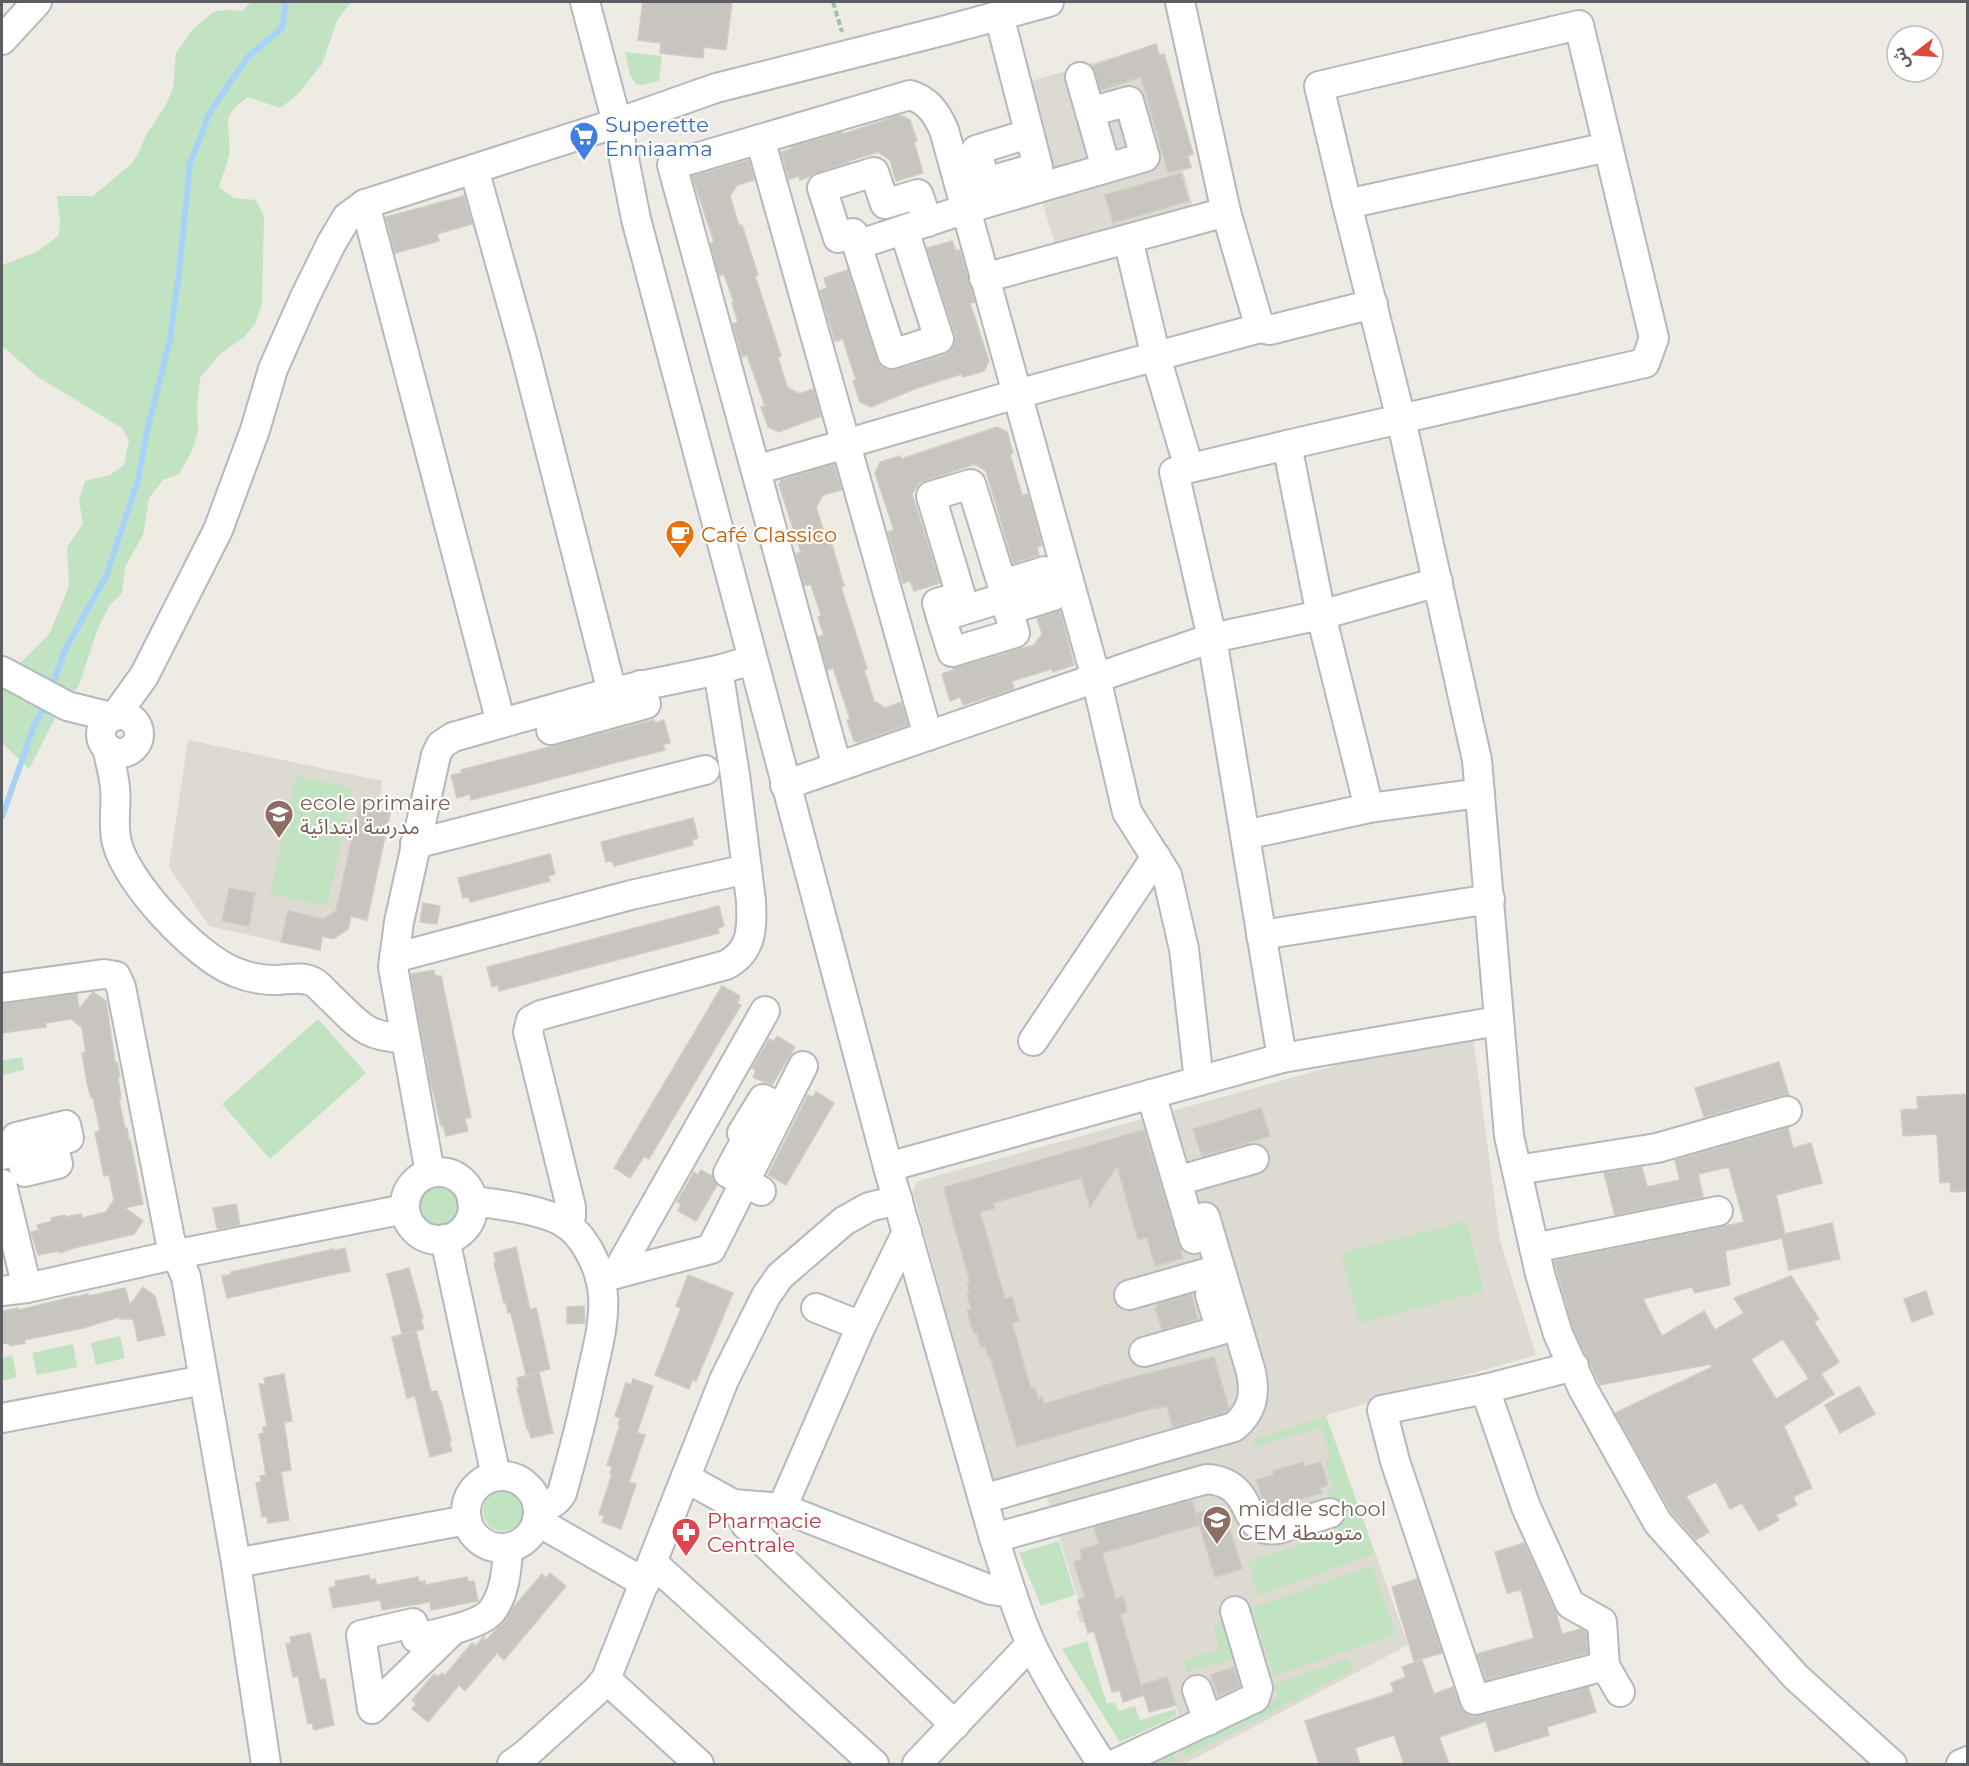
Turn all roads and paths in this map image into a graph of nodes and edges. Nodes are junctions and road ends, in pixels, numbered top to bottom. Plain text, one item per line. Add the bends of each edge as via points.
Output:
1 (37, 2) edge
2 (585, 2) edge
3 (832, 2) edge
4 (1048, 2) edge
5 (1180, 2) edge
6 (999, 15) junction
7 (2, 40) edge
8 (848, 55) junction
9 (1080, 77) dead end
10 (1090, 112) junction
11 (617, 123) junction
12 (1028, 134) dead end
13 (760, 139) junction
14 (1608, 147) junction
15 (1106, 168) junction
16 (474, 169) junction
17 (365, 204) junction
18 (1347, 204) junction
19 (966, 209) junction
20 (1226, 212) junction
21 (916, 226) junction
22 (1128, 239) junction
23 (857, 245) junction
24 (984, 278) junction
25 (1372, 304) junction
26 (1260, 328) junction
27 (1156, 357) junction
28 (1009, 396) junction
29 (1401, 419) junction
30 (846, 444) junction
31 (1287, 445) junction
32 (1189, 468) junction
33 (756, 470) junction
34 (1058, 581) junction
35 (1438, 582) junction
36 (1321, 615) junction
37 (941, 617) junction
38 (1212, 638) junction
39 (752, 660) junction
40 (718, 670) junction
41 (2, 671) edge
42 (1096, 678) junction
43 (640, 685) junction
44 (612, 692) junction
45 (501, 723) junction
46 (117, 732) junction
47 (462, 735) junction
48 (928, 736) junction
49 (837, 767) junction
50 (705, 770) dead end
51 (785, 785) junction
52 (1480, 793) junction
53 (1370, 808) junction
54 (1245, 835) junction
55 (415, 844) junction
56 (1156, 857) junction
57 (747, 869) junction
58 (1490, 899) junction
59 (1261, 935) junction
60 (394, 958) junction
61 (2, 988) edge
62 (765, 1011) dead end
63 (1498, 1021) junction
64 (405, 1038) junction
65 (1033, 1041) dead end
66 (1282, 1058) junction
67 (802, 1066) dead end
68 (1199, 1081) junction
69 (1151, 1094) junction
70 (1787, 1111) dead end
71 (53, 1143) dead end
72 (10, 1153) edge
73 (1254, 1159) dead end
74 (888, 1167) junction
75 (1516, 1170) junction
76 (430, 1173) junction
77 (1177, 1181) junction
78 (2, 1184) edge
79 (898, 1200) junction
80 (472, 1201) junction
81 (405, 1209) junction
82 (1718, 1212) dead end
83 (567, 1225) junction
84 (907, 1232) junction
85 (445, 1239) junction
86 (1534, 1248) junction
87 (178, 1254) junction
88 (1212, 1271) junction
89 (608, 1276) junction
90 (14, 1290) edge
91 (1130, 1295) dead end
92 (816, 1308) dead end
93 (861, 1326) junction
94 (1144, 1352) dead end
95 (1574, 1366) junction
96 (204, 1378) junction
97 (1485, 1389) junction
98 (146, 1390) junction
99 (2, 1404) edge
100 (2, 1418) edge
101 (496, 1476) junction
102 (686, 1478) junction
103 (983, 1499) junction
104 (733, 1504) junction
105 (782, 1508) junction
106 (1330, 1513) dead end
107 (538, 1514) junction
108 (467, 1520) junction
109 (408, 1531) junction
110 (994, 1538) junction
111 (329, 1546) junction
112 (508, 1548) junction
113 (236, 1563) junction
114 (649, 1573) junction
115 (1012, 1593) junction
116 (1235, 1611) dead end
117 (453, 1630) dead end
118 (1031, 1644) junction
119 (1605, 1666) junction
120 (606, 1679) junction
121 (1197, 1689) dead end
122 (1620, 1692) dead end
123 (1208, 1721) junction
124 (955, 1725) junction
125 (265, 1753) edge
126 (1968, 1761) edge
127 (520, 1762) edge
128 (699, 1764) edge
129 (874, 1764) edge
130 (917, 1764) edge
131 (1102, 1764) edge
132 (1115, 1764) edge
133 (1892, 1764) edge
134 (1961, 1764) edge

1 - 7 street
2 - 11 street
3 - 8 path
4 - 6 street
5 - 20 street
6 - 8 street
6 - 12 street
8 - 11 street via 716,88
9 - 10 street
10 - 15 street
10 - 15 street via 1129,101 1145,157
11 - 16 street
11 - 39 street via 636,219
13 - 19 street via 910,95 919,98 934,112 944,130
13 - 30 street via 780,210 795,197 810,244 794,259 805,299 791,303 813,373 825,369
13 - 33 street via 672,165
14 - 18 street
14 - 18 street via 1579,25 1319,86
14 - 29 street via 1654,338 1645,363
15 - 19 street
16 - 17 street
16 - 44 street
17 - 45 street
17 - 46 street via 346,218 304,299 273,369 218,530
18 - 25 street
19 - 21 street
19 - 24 street
20 - 22 street
20 - 26 street
21 - 23 street
21 - 23 street via 918,194 885,204 874,172 822,188 838,238 853,233
21 - 23 street via 939,339 892,354
22 - 24 street
22 - 27 street
24 - 28 street
25 - 26 street via 1270,330
25 - 29 street
26 - 27 street
27 - 28 street
27 - 32 street
28 - 30 street via 1006,414 975,424 902,445 897,429
28 - 34 street
29 - 31 street
29 - 35 street
30 - 33 street
30 - 48 street via 865,511 847,517 869,585 884,580 893,613 911,607 931,673 912,679
31 - 32 street
31 - 36 street
32 - 38 street via 1174,472
33 - 49 street
34 - 37 street
34 - 37 street via 1053,596 1008,610 1015,633 952,652
34 - 37 street via 1045,571 1002,584 971,484 931,496 961,596 937,603
34 - 42 street
35 - 36 street
35 - 52 street via 1477,759
36 - 38 street
36 - 53 street
38 - 42 street
38 - 54 street
39 - 40 street
39 - 51 street
40 - 43 street
40 - 57 street
41 - 46 street
42 - 48 street
42 - 56 street via 1127,812
43 - 44 street
43 - 47 street via 646,704 466,752
44 - 45 street
45 - 47 street
46 - 64 street via 117,843 141,888 179,932 226,969 246,977 314,982 365,1030 386,1038
47 - 55 street via 441,745 436,755
48 - 49 street
49 - 51 street
50 - 55 street
51 - 74 street
52 - 53 street
52 - 58 street
53 - 54 street
54 - 59 street
55 - 60 street
56 - 65 street
56 - 68 street via 1167,875 1184,949
57 - 60 street via 698,878 693,860 627,879 630,895 557,914 552,896 484,915 488,932
57 - 83 street via 752,917 745,949 738,959 684,976 679,960 594,985 598,999 541,1015 529,1024 571,1207
58 - 59 street
58 - 63 street
59 - 66 street
60 - 64 street
61 - 87 street via 104,974 118,979 170,1239
62 - 89 street
63 - 66 street
63 - 75 street
64 - 76 street
66 - 68 street
67 - 89 street via 782,1108 763,1099 742,1133 748,1136 728,1173 761,1191 711,1249
68 - 69 street
69 - 74 street
69 - 77 street
70 - 75 street via 1657,1148
71 - 72 street via 58,1164 25,1172
73 - 77 street
74 - 79 street
75 - 86 street
76 - 80 street via 455,1176
76 - 81 street via 411,1187
77 - 88 street via 1189,1222 1205,1217
78 - 90 street
79 - 84 street
79 - 102 street via 869,1207 844,1221 780,1276 724,1380
80 - 83 street via 535,1213
80 - 85 street via 466,1225 455,1236
81 - 85 street via 419,1233
81 - 87 street via 304,1229 300,1211 248,1222 252,1240
82 - 86 street
83 - 89 street
84 - 93 street
84 - 103 street
85 - 101 street
86 - 95 street via 1558,1334
87 - 90 street
87 - 96 street via 186,1277
88 - 91 street
88 - 94 street via 1221,1330
88 - 103 street via 1253,1382 1251,1404 1242,1421 1234,1427
89 - 107 street via 602,1328 562,1493 557,1502
92 - 93 street
93 - 105 street
95 - 97 street
95 - 133 street via 1617,1453 1658,1523 1796,1677
96 - 98 street
96 - 113 street via 212,1424 228,1421 235,1457 218,1460
97 - 119 street via 1526,1507 1570,1604 1602,1622
97 - 119 street via 1382,1410 1395,1461 1475,1700
98 - 99 street via 143,1378
98 - 100 street
101 - 107 street via 512,1477 526,1484 533,1492
101 - 108 street via 481,1482 471,1494
102 - 104 street
102 - 114 street
103 - 110 street
104 - 105 street
104 - 124 street via 746,1525
105 - 115 street via 991,1590
106 - 110 street via 1270,1530 1251,1518 1234,1489 1207,1479
107 - 112 street via 534,1531 527,1539
107 - 114 street
108 - 109 street
108 - 112 street via 480,1541
109 - 111 street via 405,1513 361,1522 364,1539
109 - 111 street via 412,1548 333,1564
110 - 115 street
111 - 113 street
112 - 117 street via 501,1592 490,1614
113 - 125 street via 257,1703 273,1701 279,1739
114 - 120 street
114 - 129 street
115 - 118 street
116 - 123 street via 1257,1694 1251,1702
118 - 124 street
118 - 131 street
119 - 122 street
120 - 127 street
120 - 128 street
121 - 123 street
123 - 132 street
124 - 130 street
126 - 134 street

